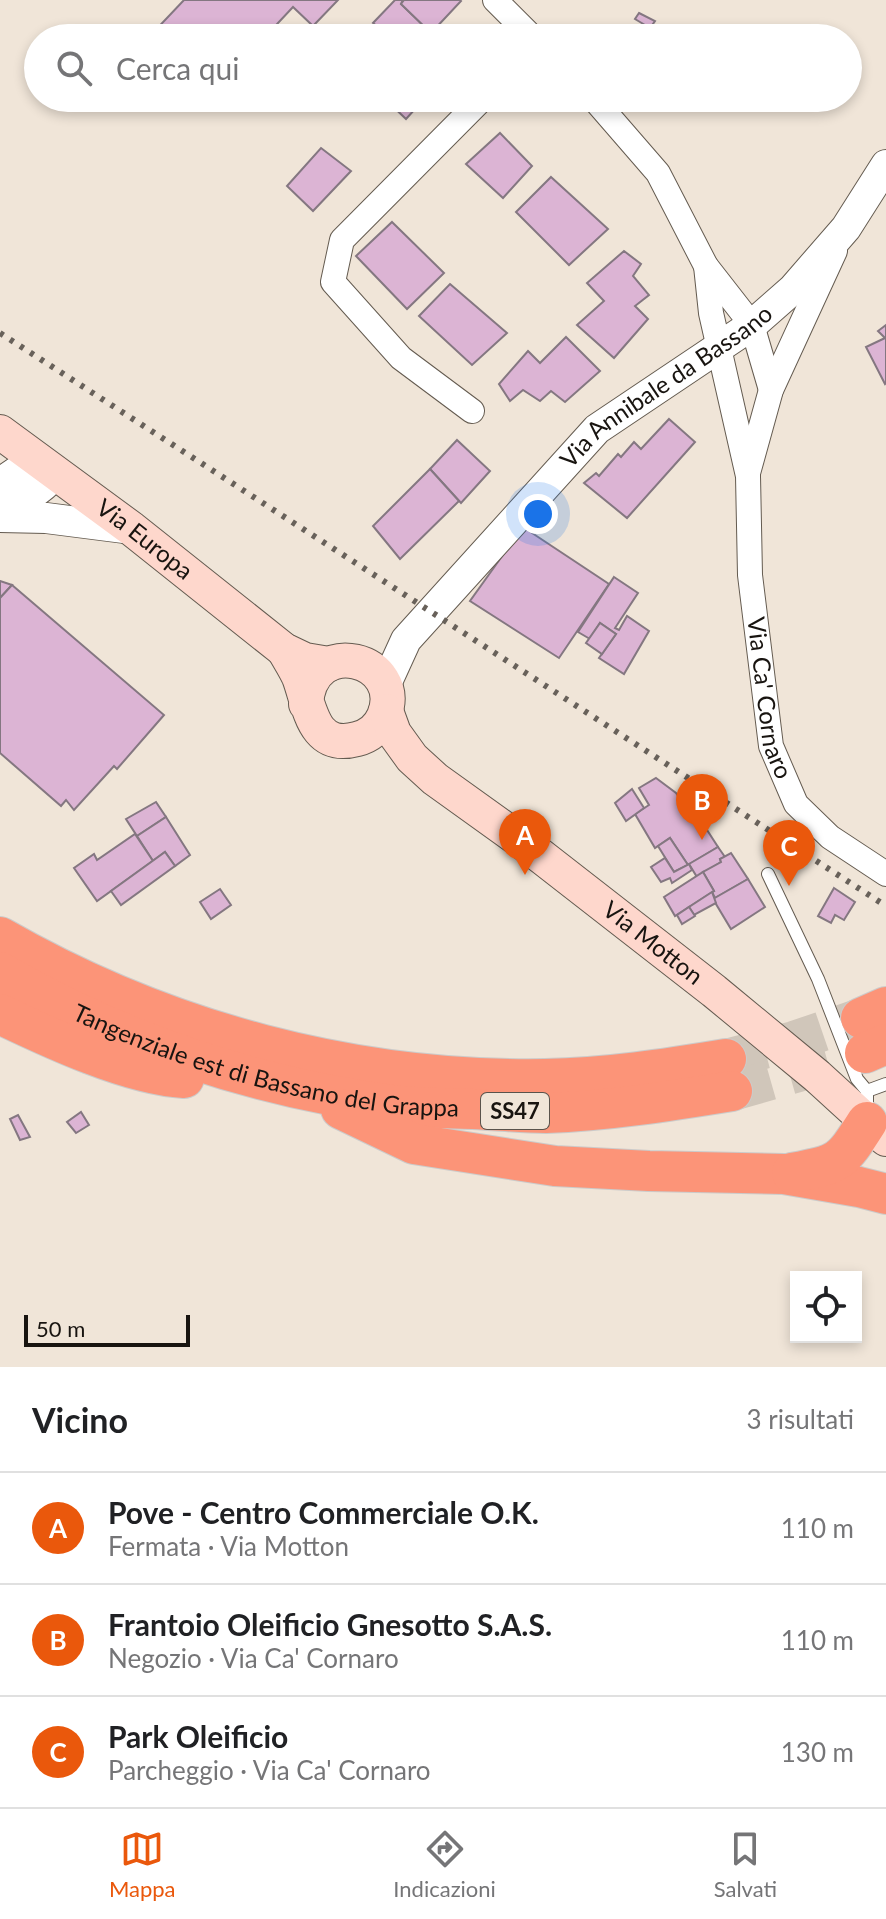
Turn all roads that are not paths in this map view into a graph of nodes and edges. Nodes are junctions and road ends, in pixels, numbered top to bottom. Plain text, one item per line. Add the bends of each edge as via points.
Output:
1 (495, 0) edge
2 (519, 24) edge
3 (469, 112) edge
4 (605, 112) edge
5 (885, 169) edge
6 (846, 228) junction
7 (706, 266) junction
8 (752, 325) junction
9 (719, 347) junction
10 (771, 390) junction
11 (472, 411) dead end
12 (0, 432) edge
13 (46, 465) junction
14 (748, 476) junction
15 (0, 483) edge
16 (0, 506) edge
17 (0, 517) edge
18 (132, 529) junction
19 (406, 640) junction
20 (284, 650) junction
21 (341, 662) junction
22 (386, 699) junction
23 (306, 704) junction
24 (361, 739) junction
25 (412, 758) junction
26 (768, 874) dead end
27 (886, 874) edge
28 (0, 946) edge
29 (0, 1014) edge
30 (875, 1070) edge
31 (289, 1087) junction
32 (784, 1174) junction
33 (886, 1194) edge

1 - 2 street
3 - 11 street via 342,240 333,282 401,358
4 - 7 street via 658,173
5 - 6 street, Via Annibale da Bassano
6 - 8 street, Via Annibale da Bassano via 793,289
6 - 10 street, Via Ca' Cornaro
7 - 8 street
7 - 9 street, Via Ca' Cornaro
8 - 9 street, Via Annibale da Bassano
8 - 10 street
9 - 14 street, Via Ca' Cornaro
9 - 19 street, Via Annibale da Bassano via 597,429
10 - 14 street, Via Ca' Cornaro
12 - 13 main road, Via Europa
13 - 15 street
13 - 16 street via 35,494
13 - 18 main road, Via Europa
14 - 27 street, Via Ca' Cornaro via 750,575 771,746 796,804 830,837
17 - 18 street
18 - 20 main road, Via Europa
19 - 21 street, Via Annibale da Bassano
19 - 22 street, Via Annibale da Bassano
20 - 21 main road, Via Europa via 305,660
20 - 23 main road, Via Europa
21 - 22 main road, Via Europa via 372,668
21 - 23 main road via 312,680
22 - 24 main road via 373,732
22 - 25 main road, Via Motton via 394,733
23 - 24 main road, Via Europa via 313,724 330,737
24 - 25 main road, Via Motton
25 - 30 main road, Via Motton via 817,1076
26 - 30 lane via 818,979 857,1079
28 - 31 highway, Tangenziale est di Bassano del Grappa / SS47 via 45,998 145,1041
28 - 31 highway, Tangenziale est di Bassano del Grappa / SS47 via 204,1028 361,1066 545,1079 637,1072 729,1075 638,1106 544,1113 403,1106
29 - 31 highway via 163,1077
30 - 32 highway via 848,1151 830,1165
31 - 32 highway via 414,1144 555,1166
32 - 33 highway

